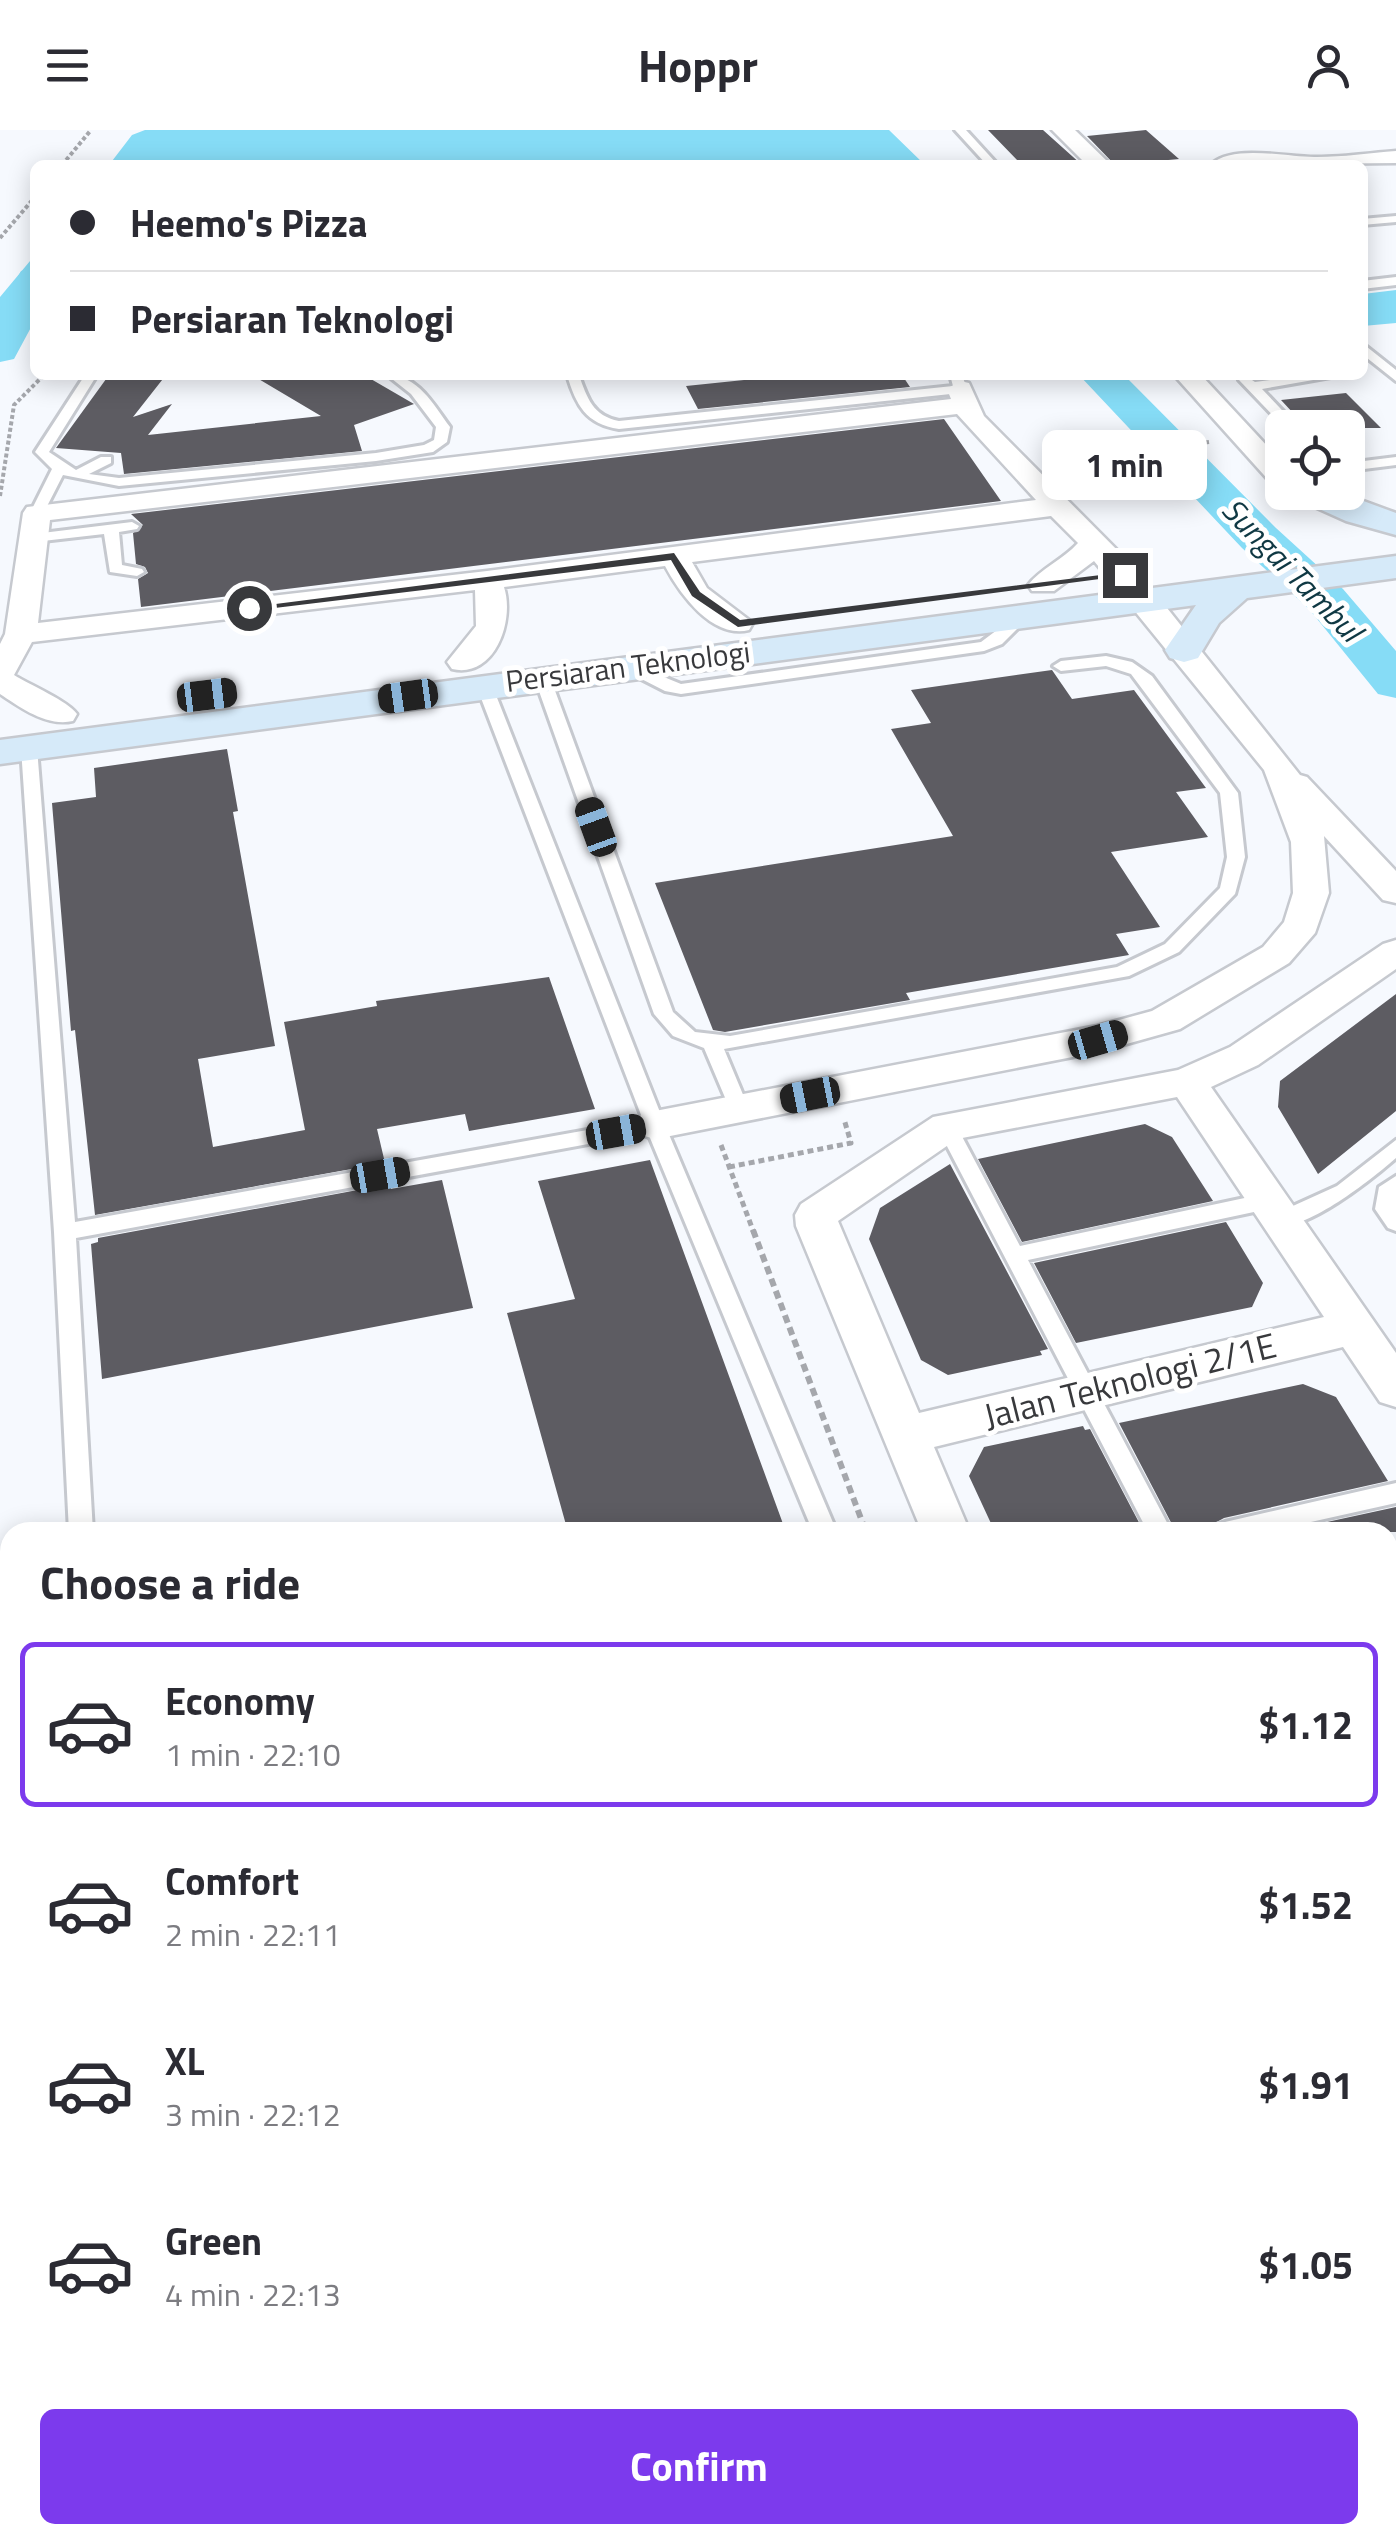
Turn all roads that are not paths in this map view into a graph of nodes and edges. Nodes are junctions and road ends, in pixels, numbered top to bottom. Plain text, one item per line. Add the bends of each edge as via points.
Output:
1 (960, 130) edge
2 (1063, 130) edge
3 (1252, 140) dead end
4 (1396, 157) edge
5 (1276, 158) junction
6 (988, 160) edge
7 (1095, 160) edge
8 (1260, 160) edge
9 (1289, 160) edge
10 (1361, 160) edge
11 (1396, 219) edge
12 (1368, 221) edge
13 (1396, 281) edge
14 (1368, 284) edge
15 (1368, 352) edge
16 (1393, 371) edge
17 (1368, 372) edge
18 (85, 380) edge
19 (401, 380) edge
20 (576, 380) edge
21 (1193, 380) edge
22 (1247, 380) edge
23 (961, 390) edge
24 (1276, 410) edge
25 (1265, 459) edge
26 (106, 460) dead end
27 (1396, 461) edge
28 (1365, 465) edge
29 (60, 468) junction
30 (78, 474) junction
31 (97, 480) junction
32 (1058, 506) junction
33 (70, 509) junction
34 (1302, 510) edge
35 (1349, 510) edge
36 (1396, 524) edge
37 (35, 525) junction
38 (132, 526) dead end
39 (111, 528) junction
40 (1396, 538) edge
41 (1095, 542) junction
42 (1319, 554) junction
43 (674, 556) junction
44 (1396, 566) edge
45 (137, 572) dead end
46 (1239, 579) junction
47 (487, 580) junction
48 (1136, 588) junction
49 (1037, 605) junction
50 (738, 623) junction
51 (20, 634) junction
52 (1180, 645) junction
53 (1061, 666) dead end
54 (0, 672) edge
55 (473, 674) junction
56 (542, 678) junction
57 (0, 680) edge
58 (61, 714) junction
59 (10, 740) edge
60 (1280, 768) junction
61 (1396, 892) edge
62 (1396, 952) edge
63 (712, 1044) junction
64 (1187, 1082) junction
65 (724, 1112) junction
66 (655, 1125) junction
67 (947, 1127) junction
68 (1396, 1147) edge
69 (1396, 1183) edge
70 (1274, 1211) junction
71 (1396, 1223) edge
72 (65, 1232) junction
73 (1014, 1255) junction
74 (1354, 1328) junction
75 (1394, 1382) edge
76 (1086, 1392) junction
77 (906, 1435) junction
78 (1396, 1493) edge
79 (80, 1522) edge
80 (821, 1522) edge
81 (942, 1522) edge
82 (1155, 1522) edge
83 (1270, 1522) edge

1 - 6 lane
2 - 7 street
3 - 5 street
4 - 10 street
5 - 8 street
5 - 9 street
11 - 12 lane
13 - 14 lane
15 - 16 lane
16 - 17 lane
18 - 29 lane via 42,452
19 - 31 lane via 443,427 440,442 428,449
20 - 23 lane via 589,416 619,426
21 - 25 street
22 - 24 lane
23 - 32 street via 972,419
23 - 33 street
26 - 30 lane
27 - 28 lane
29 - 30 lane
29 - 37 lane
30 - 31 lane
31 - 33 lane
32 - 41 street
32 - 43 street
33 - 37 street
34 - 42 street
35 - 36 street
37 - 39 lane
37 - 51 street
38 - 39 lane
39 - 45 lane via 115,569
40 - 42 street
41 - 48 street
41 - 49 street
42 - 44 street
42 - 46 street, Persiaran Teknologi
43 - 47 street
43 - 50 street via 696,594
46 - 48 street, Persiaran Teknologi
46 - 52 street
47 - 51 street
47 - 55 street via 497,619
48 - 49 street, Persiaran Teknologi
48 - 52 street
49 - 50 street, Persiaran Teknologi
49 - 52 street
49 - 56 street, Persiaran Teknologi
50 - 55 street, Persiaran Teknologi
51 - 54 street
52 - 60 street
53 - 63 lane via 1112,660 1146,679 1230,793 1236,857 1229,890 1172,948 1122,972
55 - 56 street, Persiaran Teknologi
55 - 58 street, Persiaran Teknologi
55 - 59 street, Persiaran Teknologi
55 - 66 lane
56 - 63 lane via 664,1014 684,1035
57 - 58 street
58 - 59 street, Persiaran Teknologi
59 - 72 lane
60 - 61 street
60 - 65 street via 1309,842 1311,892 1302,925 1276,955 1243,977 1166,1020 1098,1040
62 - 64 street via 1244,1056
63 - 65 lane
64 - 67 street
64 - 70 street
65 - 66 street
66 - 72 lane
66 - 80 lane
67 - 73 lane
67 - 77 street via 816,1215
68 - 70 lane via 1344,1192
69 - 71 lane via 1386,1192 1386,1209
70 - 73 lane
70 - 74 street
72 - 79 lane
73 - 76 lane
74 - 75 street
74 - 76 street, Jalan Teknologi 2/1E
76 - 77 street, Jalan Teknologi 2/1E
76 - 82 lane
77 - 81 street
78 - 83 lane

